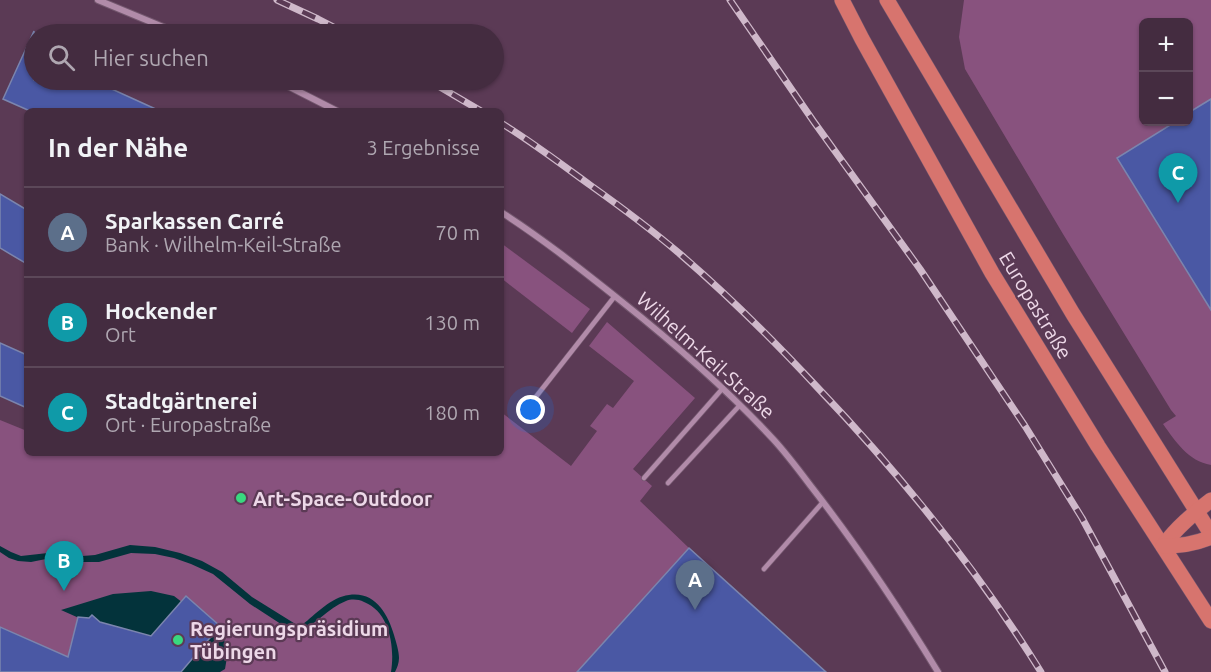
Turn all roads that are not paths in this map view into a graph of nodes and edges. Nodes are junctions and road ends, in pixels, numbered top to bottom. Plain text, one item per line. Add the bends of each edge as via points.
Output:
1 (98, 0) edge
2 (842, 0) edge
3 (887, 0) edge
4 (156, 24) edge
5 (296, 90) edge
6 (331, 108) edge
7 (504, 214) edge
8 (615, 296) junction
9 (723, 388) junction
10 (740, 405) junction
11 (524, 412) dead end
12 (644, 478) dead end
13 (668, 483) dead end
14 (1211, 500) edge
15 (823, 502) junction
16 (1196, 511) junction
17 (1211, 536) edge
18 (1163, 546) junction
19 (764, 569) dead end
20 (1211, 621) edge
21 (938, 672) edge

1 - 4 street
2 - 18 main road, Europastraße via 992,273
3 - 16 main road, Europastraße via 1073,315
5 - 6 street
7 - 8 street, Wilhelm-Keil-Straße
8 - 9 street, Wilhelm-Keil-Straße
8 - 11 lane
9 - 10 street, Wilhelm-Keil-Straße
9 - 12 lane
10 - 13 lane
10 - 15 street, Wilhelm-Keil-Straße via 774,440
14 - 16 main road
15 - 19 lane
15 - 21 street, Wilhelm-Keil-Straße
16 - 17 main road, Europastraße
16 - 18 main road via 1173,531
17 - 18 main road via 1197,543
18 - 20 main road, Europastraße

